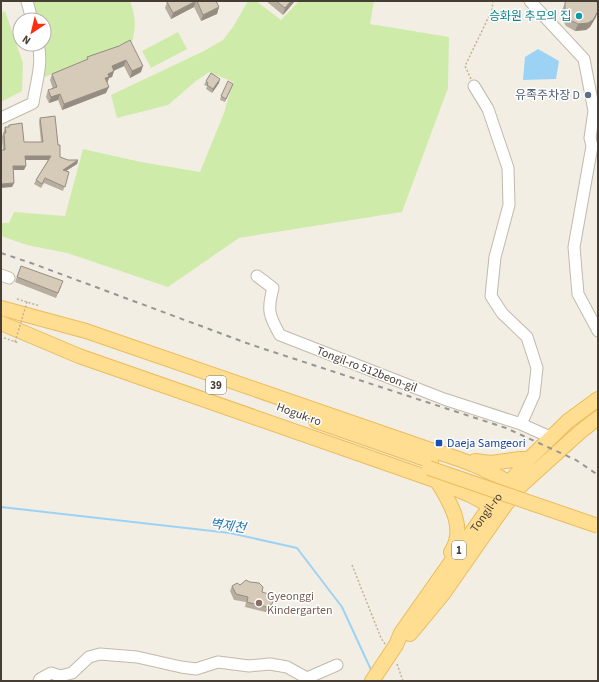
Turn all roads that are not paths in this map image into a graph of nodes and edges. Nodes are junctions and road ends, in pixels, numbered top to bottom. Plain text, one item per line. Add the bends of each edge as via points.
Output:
1 (27, 1) edge
2 (530, 1) edge
3 (30, 12) edge
4 (40, 52) edge
5 (474, 86) road end
6 (1, 118) edge
7 (598, 135) edge
8 (592, 146) junction
9 (257, 276) dead end
10 (1, 309) edge
11 (1, 323) edge
12 (598, 331) edge
13 (598, 399) edge
14 (598, 418) edge
15 (521, 424) junction
16 (550, 438) junction
17 (461, 459) junction
18 (529, 459) junction
19 (430, 465) junction
20 (437, 482) junction
21 (514, 486) junction
22 (496, 508) junction
23 (598, 518) edge
24 (598, 526) edge
25 (425, 598) junction
26 (391, 651) junction
27 (337, 665) dead end
28 (306, 680) edge
29 (39, 681) edge
30 (372, 681) edge

1 - 3 street
2 - 8 street via 584,59 594,111 590,138
4 - 6 street via 33,103
5 - 15 street via 488,110 508,168 509,205 495,257 491,296 502,313 527,338 537,368 534,395
7 - 8 street
8 - 12 street via 574,247 578,294
9 - 15 street, Tongil-ro 512beon-gil via 273,288 269,302 271,319 280,335 444,399
10 - 17 main road via 86,331
10 - 19 main road, Hoguk-ro / 39
11 - 19 main road, Hoguk-ro / 39
11 - 20 main road via 79,356
13 - 16 main road, Tongil-ro / 1
14 - 21 main road, Tongil-ro / 1
15 - 16 street, Tongil-ro 512beon-gil
16 - 18 main road, Tongil-ro / 1
17 - 18 main road via 491,463
17 - 20 main road via 478,474 470,489
17 - 21 main road
18 - 21 main road, Tongil-ro / 1
19 - 23 main road, Hoguk-ro / 39
19 - 24 main road, Hoguk-ro / 39, bridge
20 - 22 main road
20 - 25 main road via 456,517 458,535 456,546 432,580
21 - 22 main road, Tongil-ro / 1
22 - 25 main road, Tongil-ro / 1
22 - 26 main road, Tongil-ro / 1 via 443,594 407,638
25 - 26 main road, Tongil-ro / 1
26 - 30 main road, 1
27 - 28 street
28 - 29 street via 287,667 270,664 249,666 218,662 196,669 137,657 100,654 89,657 72,673 60,676 51,674 40,678

